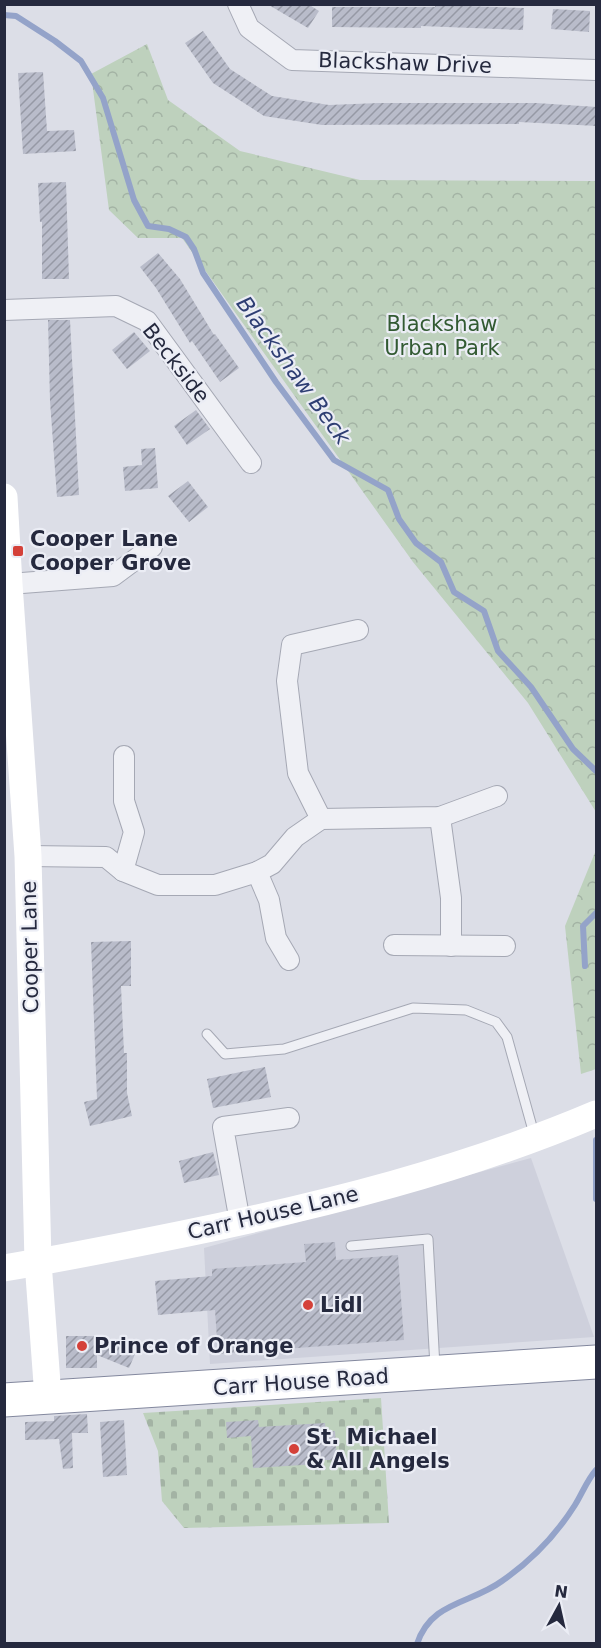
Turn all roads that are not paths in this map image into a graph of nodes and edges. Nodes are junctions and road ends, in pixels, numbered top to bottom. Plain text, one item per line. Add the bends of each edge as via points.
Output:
1 (238, 4) edge
2 (597, 70) edge
3 (4, 310) edge
4 (251, 463) dead end
5 (4, 497) edge
6 (152, 547) dead end
7 (9, 584) junction
8 (358, 630) dead end
9 (9, 636) edge
10 (124, 756) dead end
11 (497, 796) dead end
12 (440, 817) junction
13 (321, 819) junction
14 (28, 856) junction
15 (123, 871) junction
16 (257, 872) junction
17 (394, 945) dead end
18 (451, 946) junction
19 (505, 946) dead end
20 (289, 960) dead end
21 (207, 1034) dead end
22 (597, 1114) edge
23 (289, 1119) dead end
24 (536, 1139) junction
25 (240, 1222) junction
26 (351, 1246) dead end
27 (38, 1263) junction
28 (4, 1268) edge
29 (597, 1362) edge
30 (435, 1373) junction
31 (48, 1397) junction
32 (4, 1400) edge

1 - 2 street, Blackshaw Drive via 249,28 292,60
3 - 4 street, Beckside via 116,306 147,321
5 - 7 main road, Cooper Lane
6 - 7 street via 113,576
7 - 9 main road, Cooper Lane
8 - 13 street via 292,645 287,681 298,773
9 - 14 main road, Cooper Lane
10 - 15 street via 124,801 134,832
11 - 12 street
12 - 13 street
12 - 18 street via 451,898
13 - 16 street via 295,837 272,864
14 - 15 street via 106,857
14 - 27 main road, Cooper Lane
15 - 16 street via 158,885 215,885
16 - 20 street via 269,900 276,938
17 - 18 street
18 - 19 street
21 - 24 lane via 225,1054 284,1049 413,1008 466,1010 496,1022 507,1037
22 - 24 main road, Carr House Lane
23 - 25 street via 223,1127
24 - 25 main road, Carr House Lane via 397,1184
25 - 27 main road, Carr House Lane
26 - 30 lane via 429,1239
27 - 28 main road, Carr House Lane
27 - 31 main road, Cooper Lane
29 - 30 highway, Carr House Road
30 - 31 highway, Carr House Road
31 - 32 highway, Carr House Road

